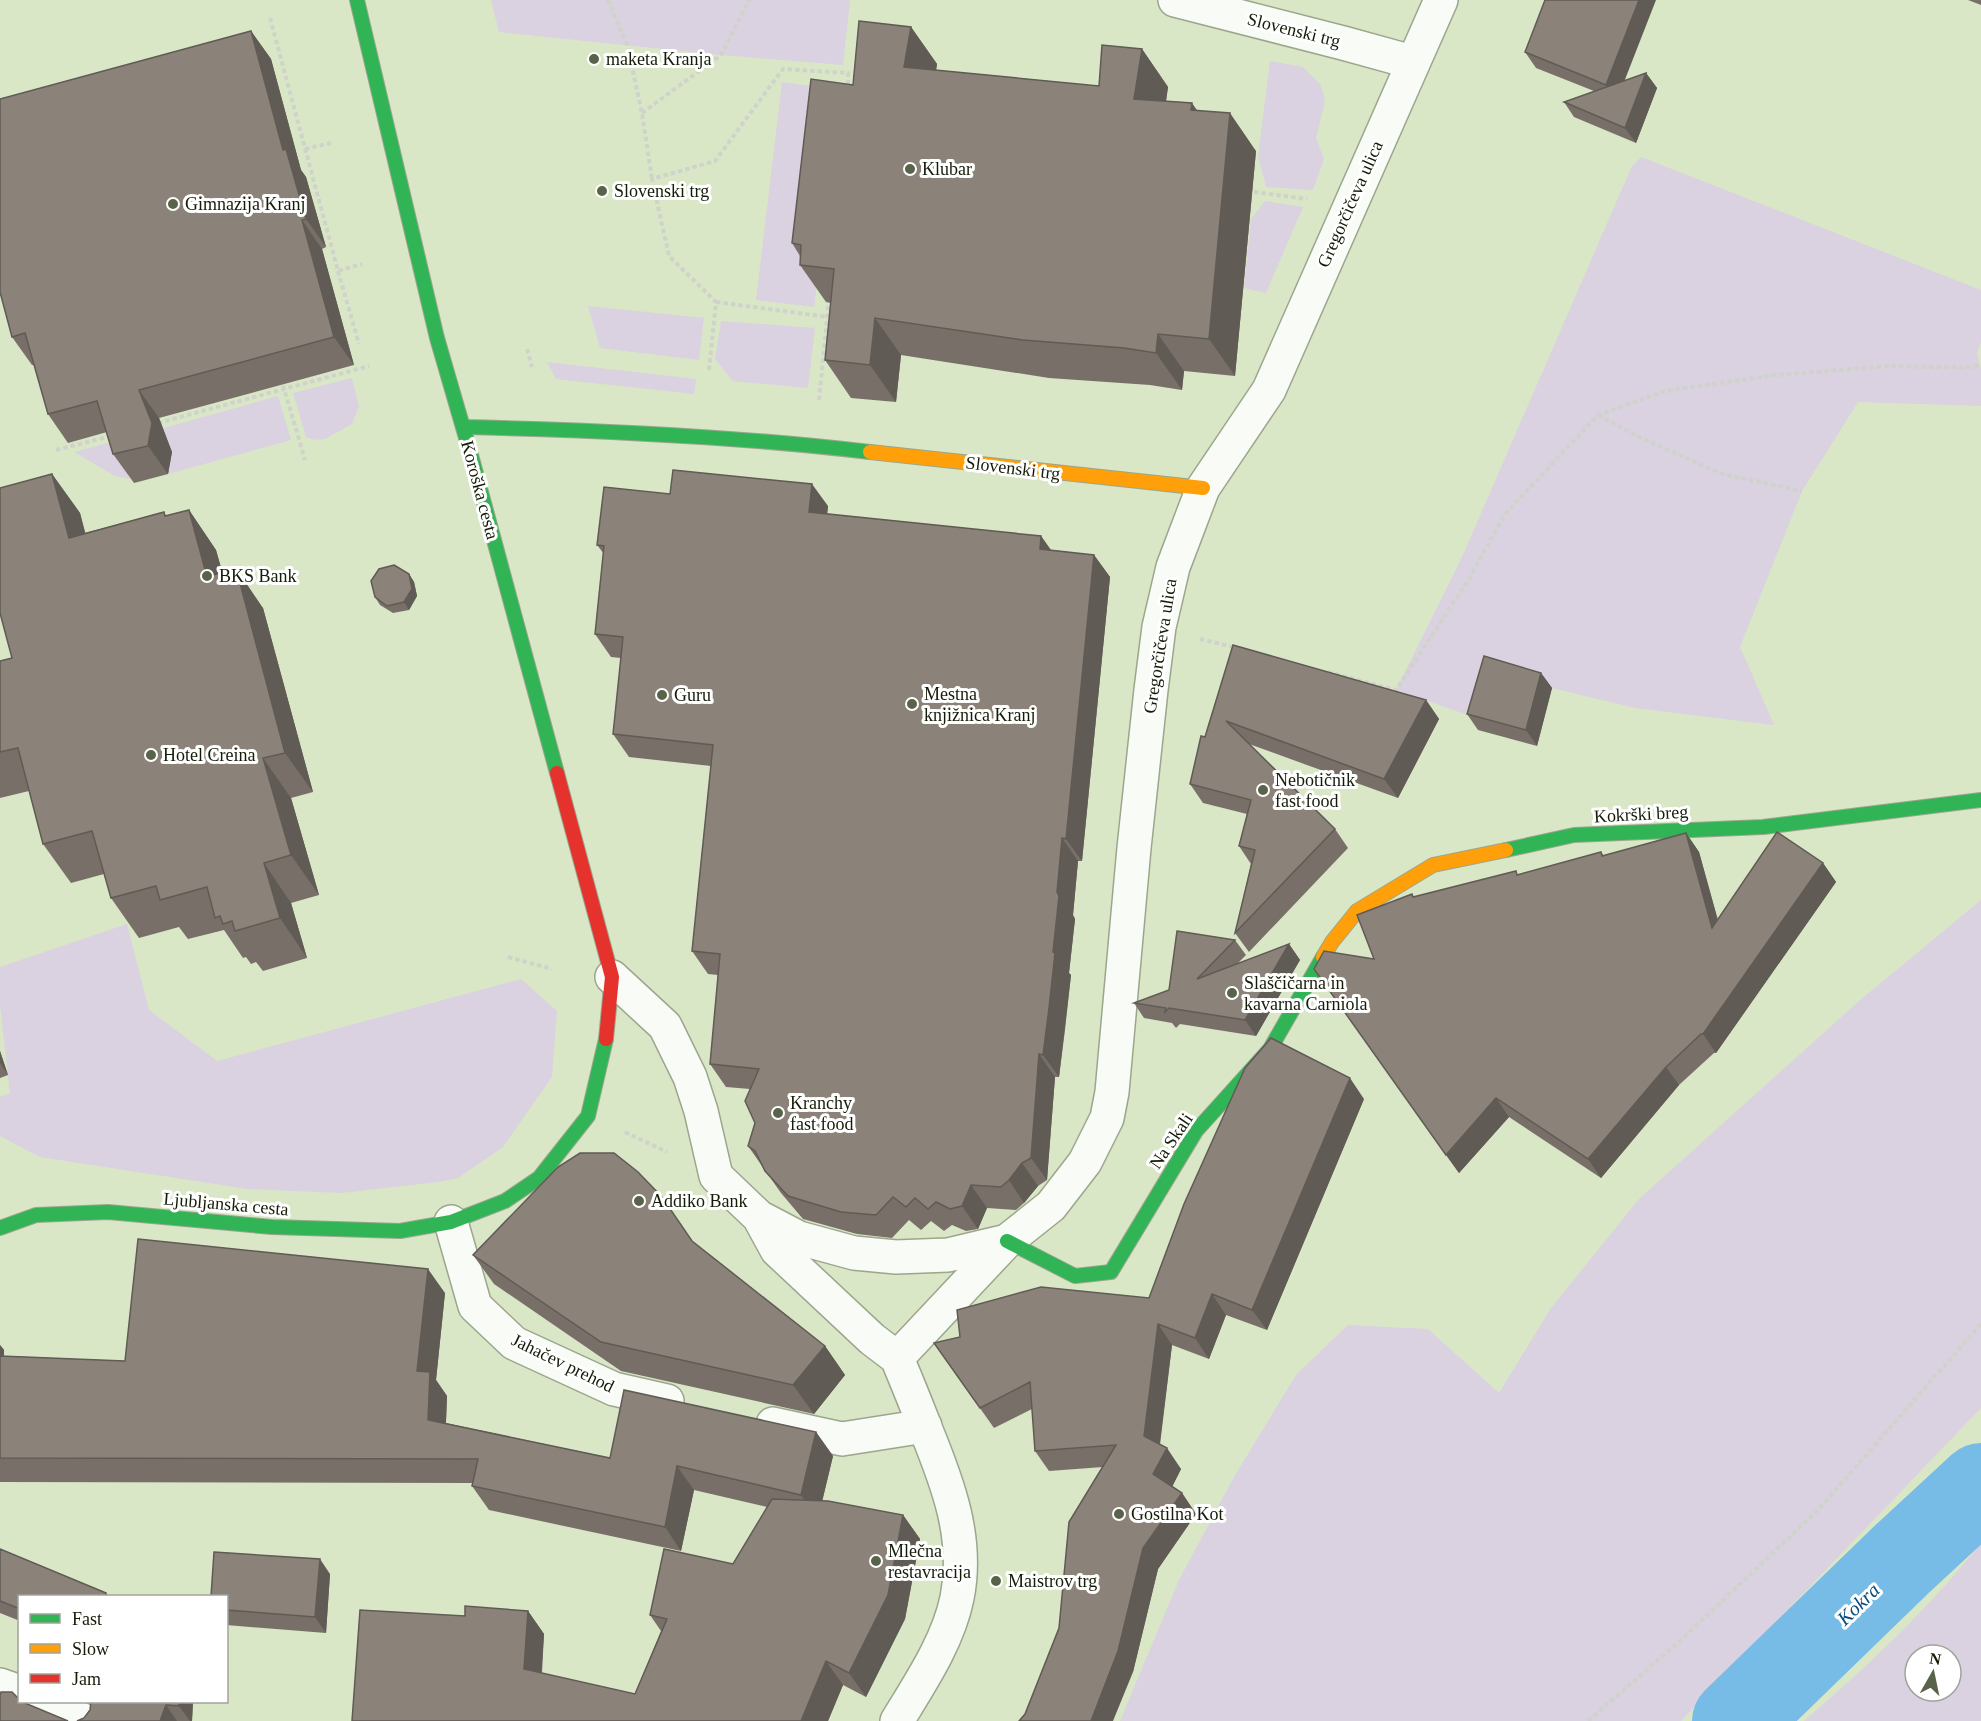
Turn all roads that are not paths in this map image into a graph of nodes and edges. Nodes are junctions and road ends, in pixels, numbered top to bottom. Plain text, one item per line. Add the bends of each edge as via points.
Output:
1 (357, 0) edge
2 (1175, 0) edge
3 (1441, 0) edge
4 (1412, 62) junction
5 (463, 427) junction
6 (1203, 488) junction
7 (1981, 800) edge
8 (1332, 942) joint
9 (612, 977) junction
10 (759, 1217) junction
11 (451, 1222) junction
12 (0, 1228) edge
13 (1007, 1241) junction
14 (897, 1358) junction
15 (693, 1407) edge
16 (739, 1417) edge
17 (925, 1426) junction
18 (0, 1685) edge
19 (18, 1691) edge
20 (45, 1703) edge
21 (85, 1721) edge
22 (897, 1721) edge

1 - 5 street, Koroška cesta via 437,338
2 - 4 street, Slovenski trg
3 - 4 street, Gregorčičeva ulica
4 - 6 street, Gregorčičeva ulica via 1269,390
5 - 6 street, Slovenski trg via 785,442
5 - 9 street, Koroška cesta
6 - 13 street, Gregorčičeva ulica via 1173,567 1159,627 1107,1118 1085,1162 1051,1206
7 - 8 street, Kokrški breg via 1763,827 1574,835 1433,865 1357,911
8 - 13 street, Na Skali via 1270,1049 1196,1131 1111,1272 1075,1276
9 - 10 street via 665,1026 690,1077 717,1176
9 - 11 street, Koroška cesta via 606,1040 588,1116 538,1178 505,1201
10 - 13 street via 799,1238 854,1253 896,1257 948,1255
10 - 14 street via 777,1250
11 - 12 street, Ljubljanska cesta via 388,1231 272,1227 108,1212 36,1215
11 - 15 street, Jahačev prehod via 475,1306 514,1343 614,1389
13 - 14 street
14 - 17 street
16 - 17 street via 842,1439
17 - 22 street via 957,1519 961,1559 957,1599 944,1637
18 - 19 street
20 - 21 street

